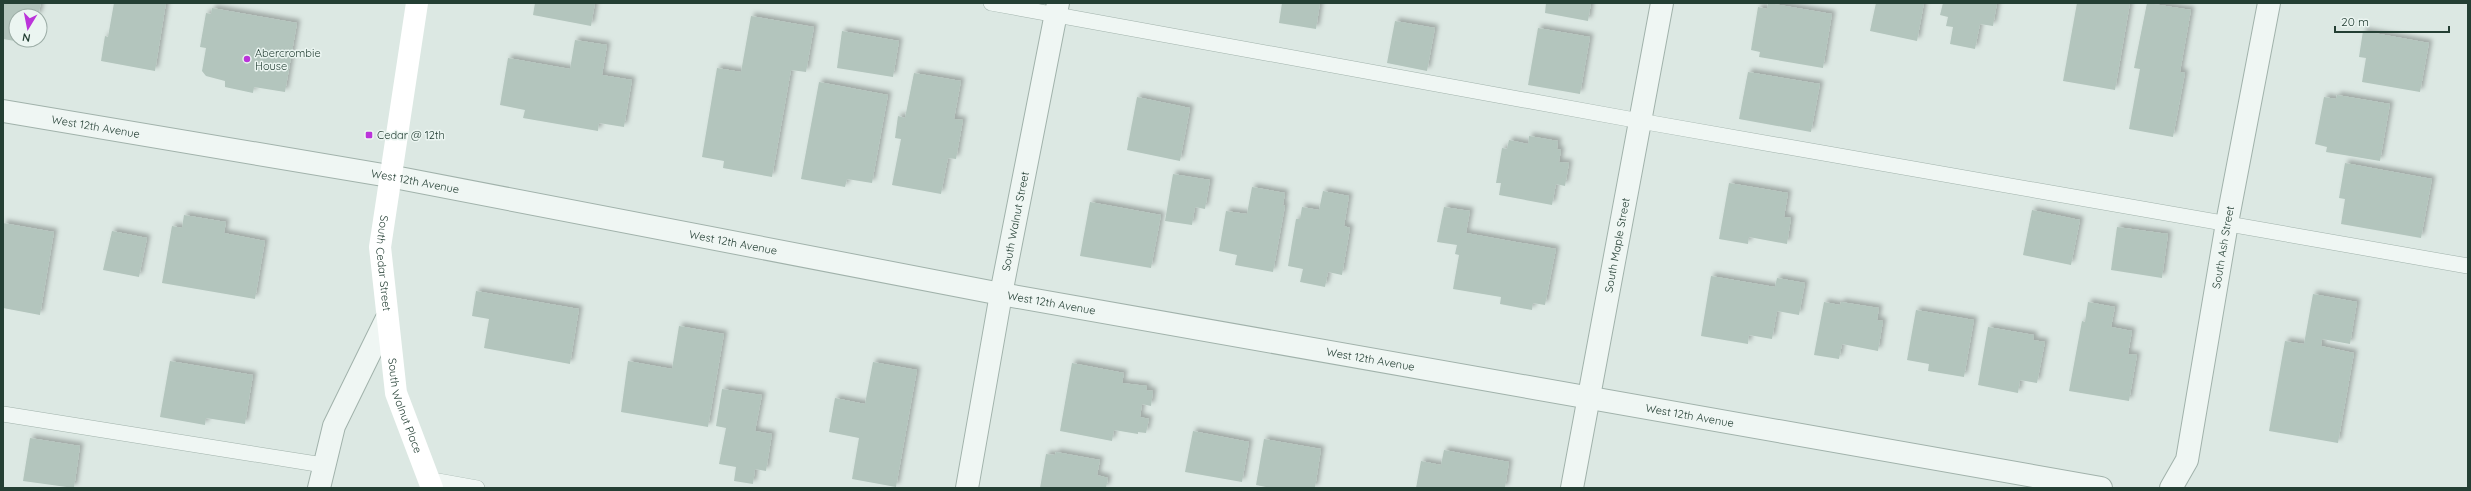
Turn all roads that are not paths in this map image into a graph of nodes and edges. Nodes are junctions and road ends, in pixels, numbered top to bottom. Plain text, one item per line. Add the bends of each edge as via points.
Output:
1 (417, 3) edge
2 (990, 3) edge
3 (1662, 3) edge
4 (2269, 3) edge
5 (1057, 9) edge
6 (3, 111) edge
7 (1640, 121) junction
8 (389, 176) junction
9 (2227, 224) junction
10 (2468, 266) edge
11 (1001, 294) junction
12 (386, 320) junction
13 (1588, 399) junction
14 (3, 414) edge
15 (323, 465) junction
16 (429, 484) edge
17 (319, 488) edge
18 (477, 488) edge
19 (967, 488) edge
20 (1572, 488) edge
21 (2101, 488) edge
22 (2171, 488) edge

1 - 8 main road, South Cedar Street
2 - 5 lane
3 - 7 street, South Maple Street
4 - 9 street, South Ash Street
5 - 7 lane
5 - 11 street, South Walnut Street
6 - 8 street, West 12th Avenue
7 - 9 lane
7 - 13 street, South Maple Street
8 - 11 street, West 12th Avenue
8 - 12 main road, South Cedar Street via 380,247
9 - 10 lane
9 - 22 street, South Ash Street via 2187,460
11 - 13 street, West 12th Avenue
11 - 19 street, South Walnut Street
12 - 15 street, South Cedar Street via 334,426
12 - 16 main road, South Walnut Place via 396,393
13 - 20 street, South Maple Street
13 - 21 street, West 12th Avenue
14 - 15 lane
15 - 17 street, South Cedar Street
16 - 18 lane

